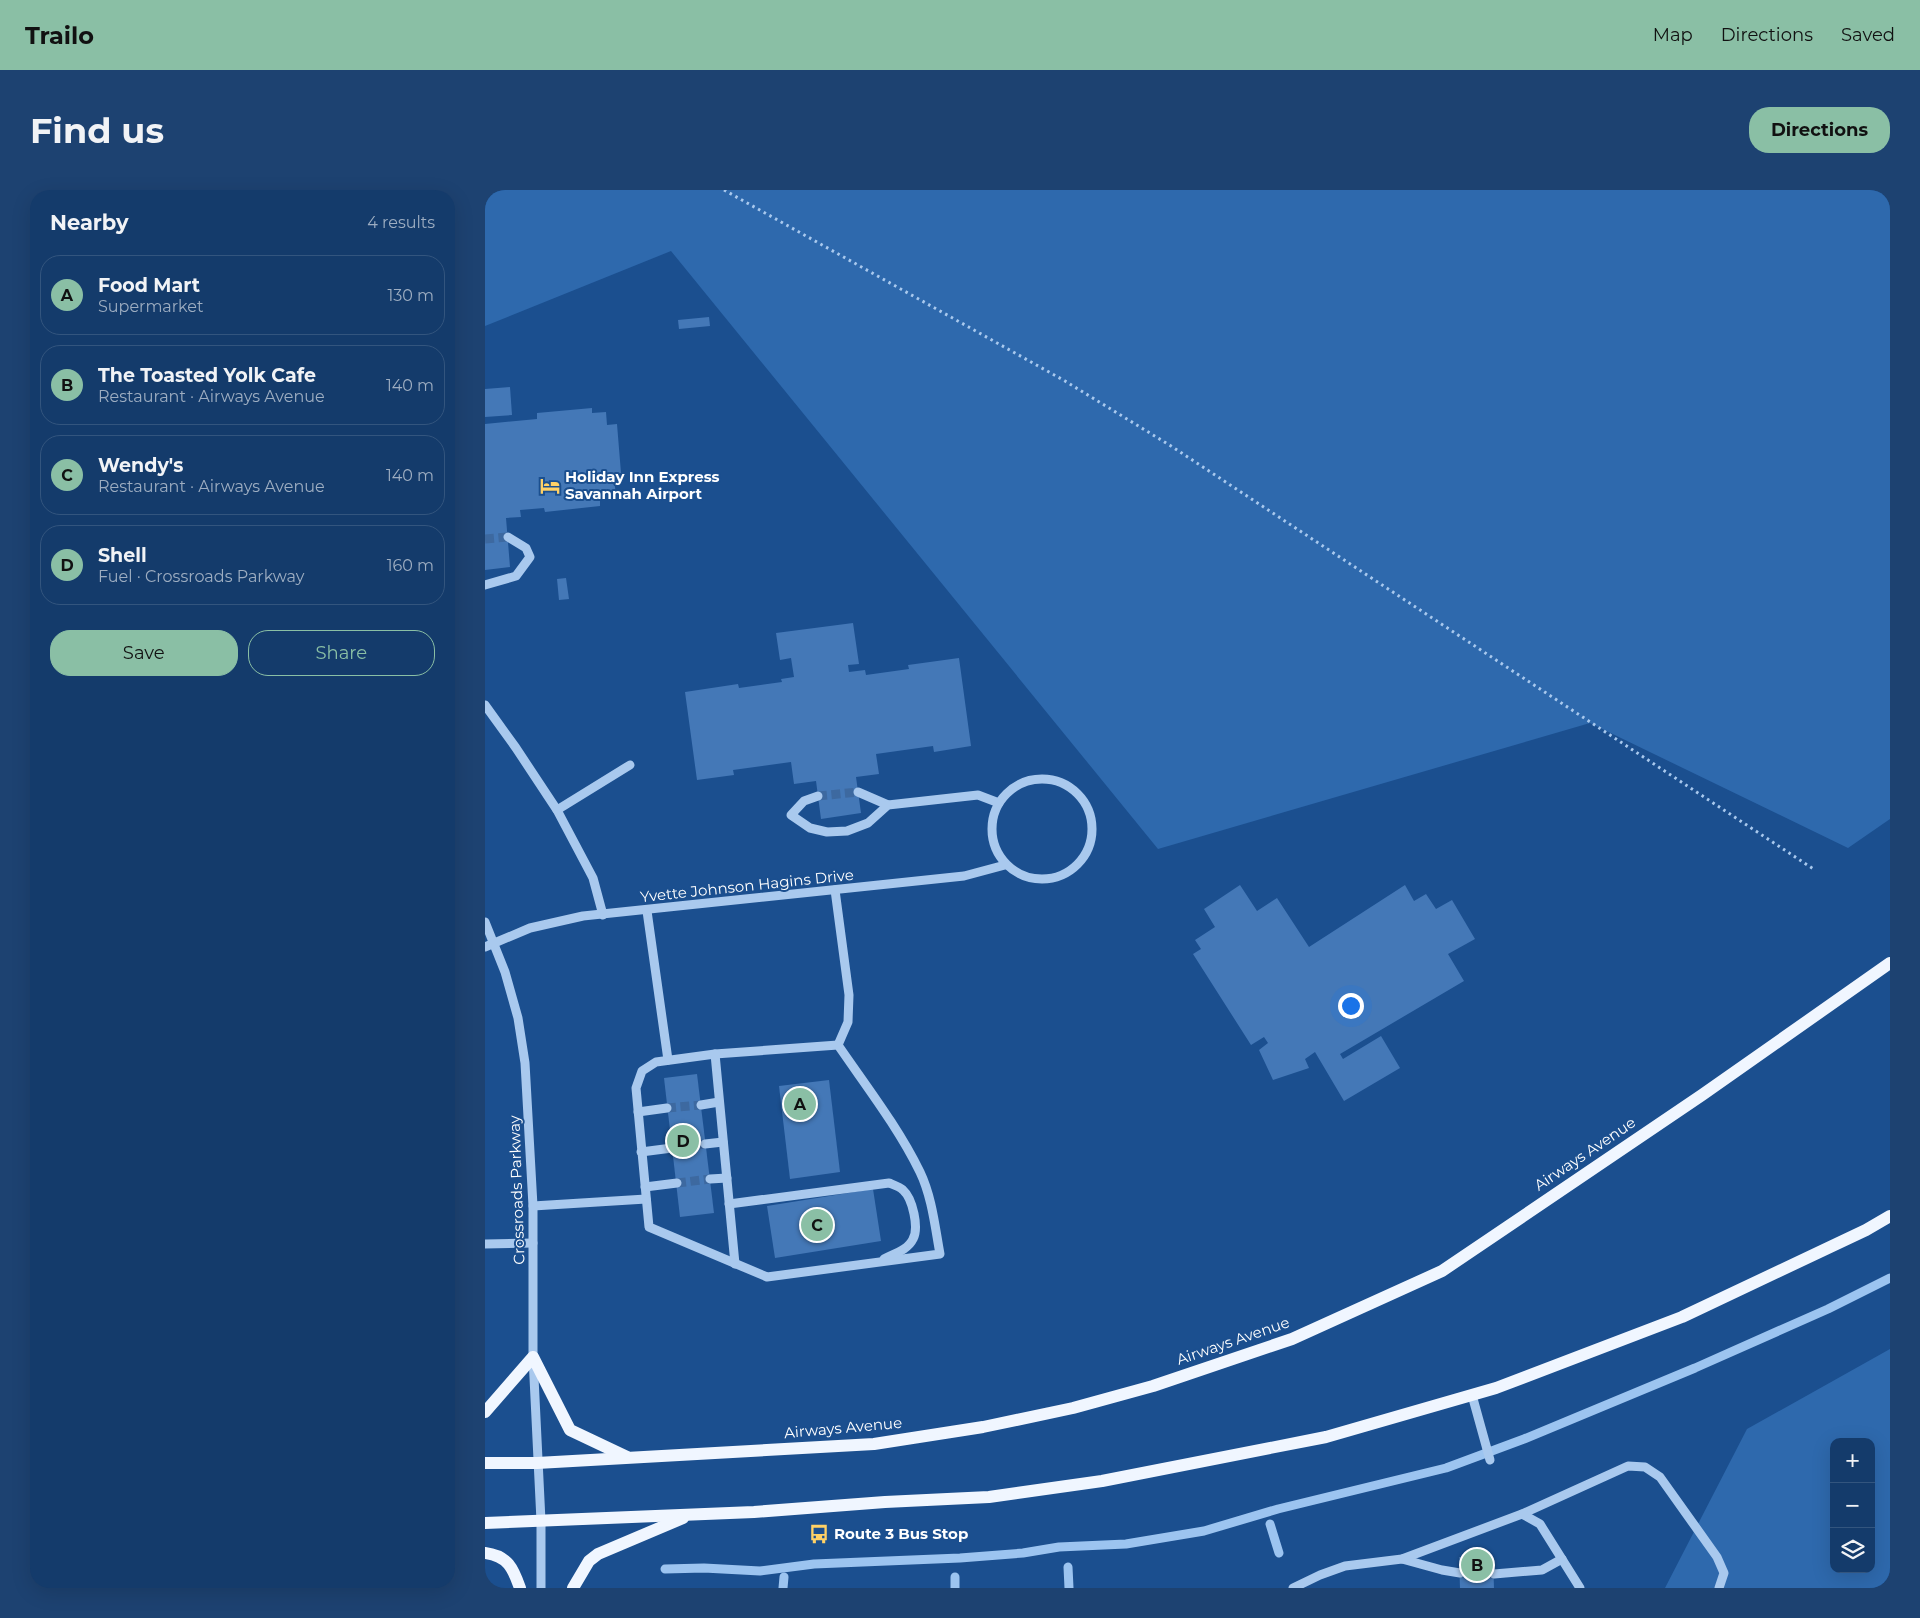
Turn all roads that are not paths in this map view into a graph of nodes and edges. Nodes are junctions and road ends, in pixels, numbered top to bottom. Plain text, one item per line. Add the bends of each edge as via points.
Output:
1 (508, 537) tunnel mouth
2 (485, 585) edge
3 (485, 705) edge
4 (630, 765) dead end
5 (858, 792) tunnel mouth
6 (818, 796) tunnel mouth
7 (999, 803) junction
8 (888, 804) junction
9 (557, 810) junction
10 (1005, 865) junction
11 (835, 890) junction
12 (647, 911) junction
13 (603, 915) junction
14 (485, 922) edge
15 (494, 943) junction
16 (485, 947) edge
17 (1890, 963) edge
18 (838, 1045) junction
19 (715, 1054) junction
20 (668, 1060) junction
21 (719, 1102) junction
22 (701, 1105) tunnel mouth
23 (667, 1108) tunnel mouth
24 (638, 1112) junction
25 (723, 1142) junction
26 (705, 1144) tunnel mouth
27 (672, 1148) tunnel mouth
28 (641, 1152) junction
29 (727, 1178) junction
30 (709, 1180) tunnel mouth
31 (677, 1183) tunnel mouth
32 (645, 1187) junction
33 (646, 1199) junction
34 (729, 1204) junction
35 (533, 1206) junction
36 (1890, 1216) edge
37 (533, 1243) junction
38 (485, 1244) edge
39 (877, 1263) junction
40 (735, 1264) junction
41 (533, 1357) junction
42 (1472, 1395) junction
43 (485, 1412) edge
44 (630, 1458) junction
45 (1490, 1460) dead end
46 (485, 1463) edge
47 (537, 1463) junction
48 (1522, 1514) junction
49 (691, 1515) junction
50 (541, 1521) junction
51 (485, 1523) edge
52 (485, 1553) edge
53 (1402, 1559) junction
54 (1562, 1559) junction
55 (1460, 1573) tunnel mouth
56 (1494, 1574) tunnel mouth
57 (520, 1588) edge
58 (541, 1588) edge
59 (573, 1588) edge
60 (1295, 1588) edge
61 (1580, 1588) edge
62 (1719, 1588) edge

1 - 2 street via 526,548 531,557 516,576
3 - 9 street
4 - 9 street
5 - 8 street
6 - 8 street via 804,801 791,815 810,828 827,832 847,831 868,823
7 - 8 street via 978,795
7 - 10 street via 994,810 991,828 993,846
7 - 10 street via 1013,787 1030,780 1047,779 1064,784 1082,800 1090,814 1093,831 1089,848 1079,863 1070,872 1054,879 1036,880 1019,875
9 - 13 street via 593,878
10 - 11 street, Yvette Johnson Hagins Drive via 964,876
11 - 12 street, Yvette Johnson Hagins Drive
11 - 18 street via 849,995 848,1022
12 - 13 street, Yvette Johnson Hagins Drive
12 - 20 street
13 - 15 street, Yvette Johnson Hagins Drive via 583,916 530,928
14 - 15 street, Crossroads Parkway
15 - 16 street, Yvette Johnson Hagins Drive
15 - 35 street, Crossroads Parkway via 518,1018 525,1064
17 - 44 main road, Airways Avenue via 1443,1271 1292,1339 1153,1386 1073,1408 983,1427 874,1444
18 - 19 street
18 - 39 street via 920,1173 932,1211 940,1254
19 - 20 street
19 - 21 street
20 - 24 street via 656,1062 642,1071 635,1088
21 - 22 street
21 - 25 street
23 - 24 street
24 - 28 street
25 - 26 street
25 - 29 street
27 - 28 street
28 - 32 street
29 - 30 street
29 - 34 street
31 - 32 street
32 - 33 street
33 - 35 street
33 - 40 street via 649,1227
34 - 39 street via 889,1183 903,1190 911,1202 916,1230 913,1240 903,1250
34 - 40 street
35 - 37 street, Crossroads Parkway
36 - 42 main road via 1681,1317
37 - 38 street
37 - 41 street, Crossroads Parkway
39 - 40 street via 767,1277
41 - 43 main road
41 - 44 main road via 570,1430
41 - 47 street, Crossroads Parkway
42 - 45 street
42 - 49 main road via 1325,1437 1101,1482 989,1497
44 - 47 main road, Airways Avenue
46 - 47 main road, Airways Avenue
47 - 50 street, Crossroads Parkway
48 - 53 street
48 - 54 street via 1540,1524
48 - 62 street via 1628,1466 1645,1467 1660,1477 1717,1558 1724,1573
49 - 50 main road
49 - 59 main road via 598,1554 589,1561
50 - 51 main road
50 - 58 street, Crossroads Parkway
52 - 57 main road via 493,1554 513,1567
53 - 55 street
53 - 60 street via 1345,1566
54 - 56 street via 1542,1570
54 - 61 street

